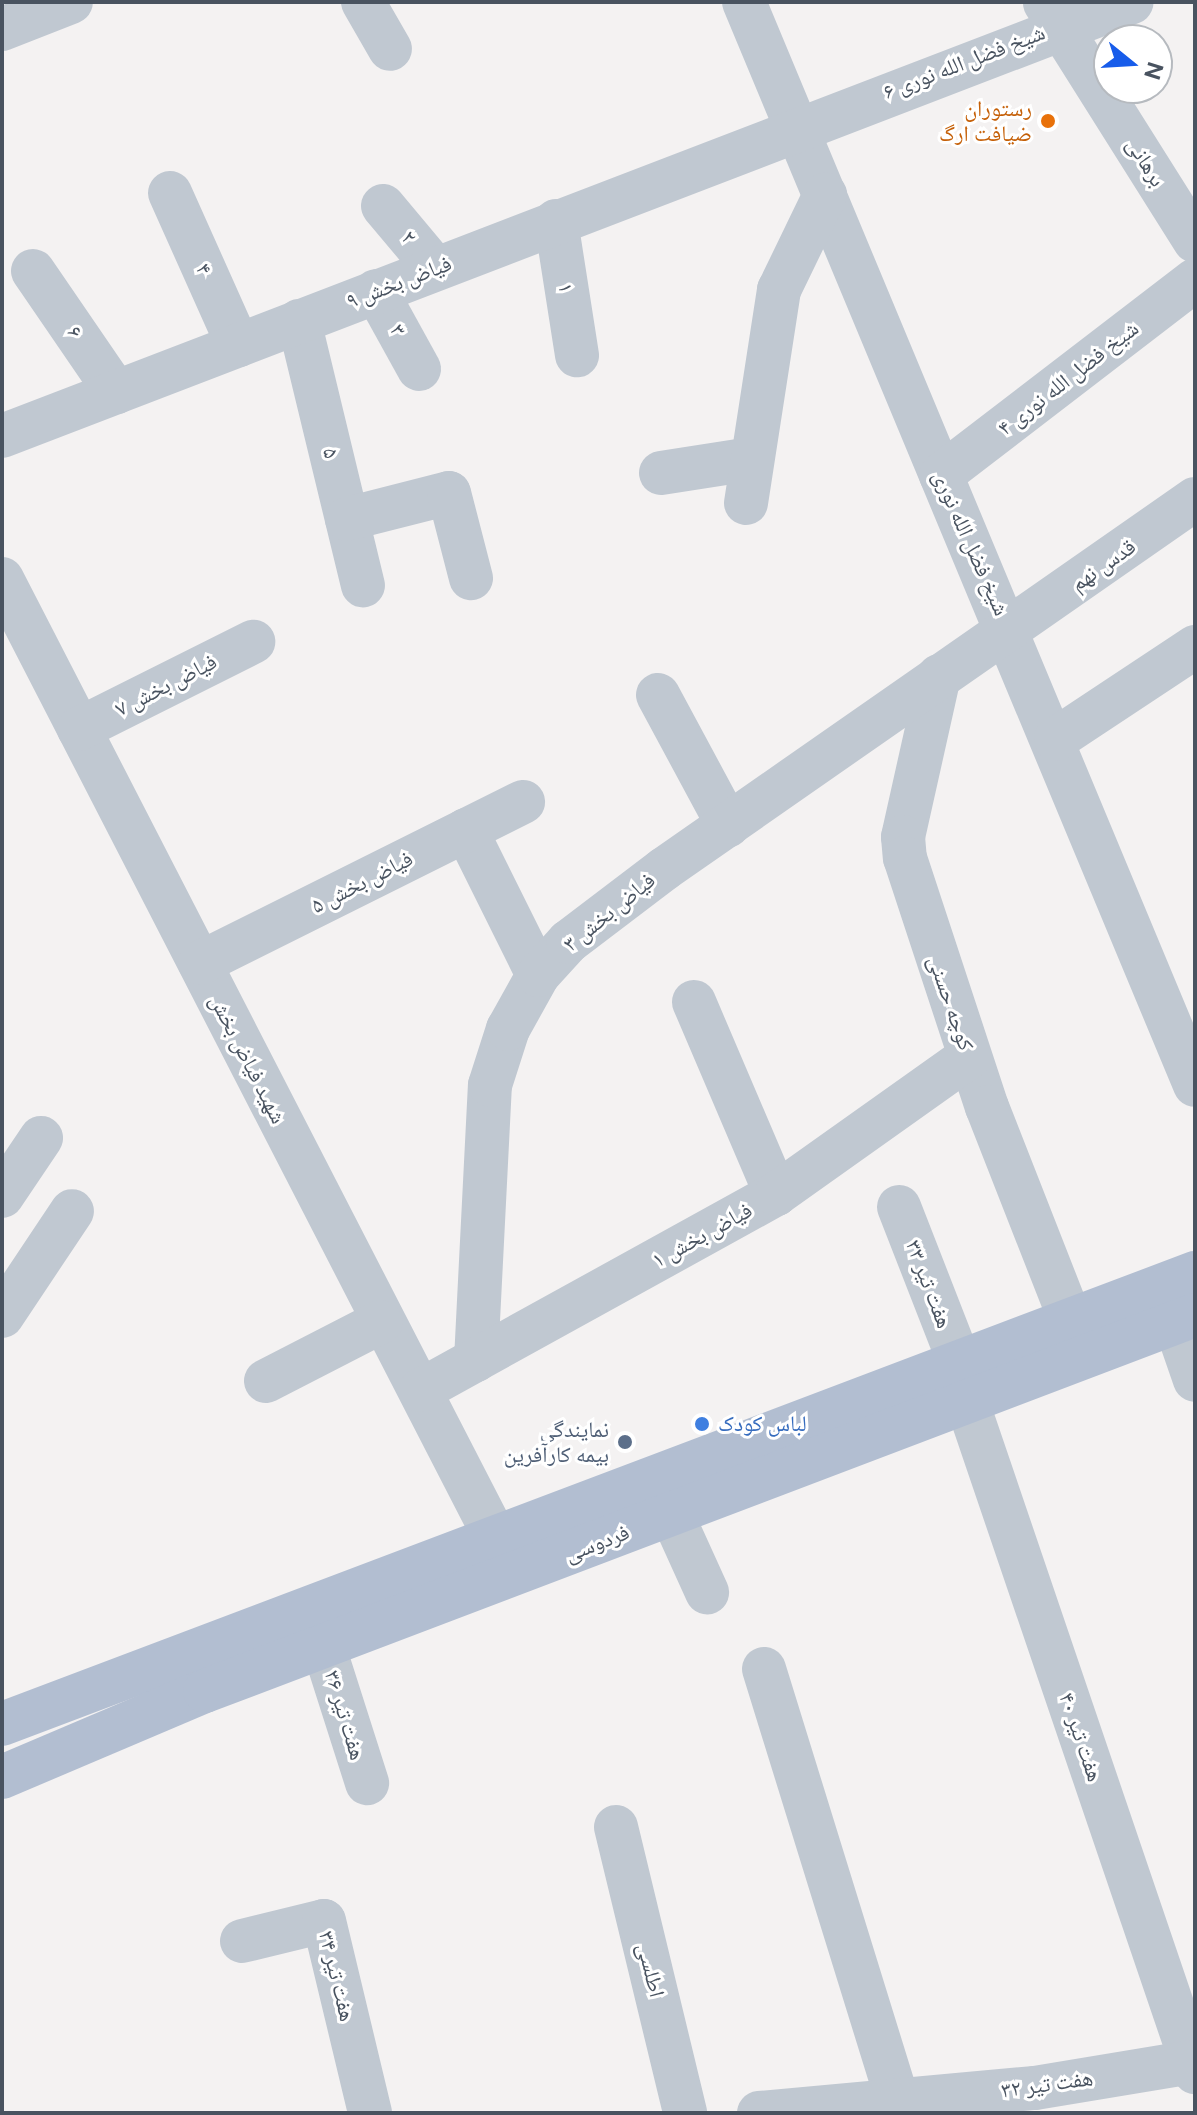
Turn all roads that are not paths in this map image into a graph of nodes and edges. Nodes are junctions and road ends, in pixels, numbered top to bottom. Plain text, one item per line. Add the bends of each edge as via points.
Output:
1 (71, 2) edge
2 (363, 2) edge
3 (744, 2) edge
4 (1132, 2) edge
5 (1052, 13) edge
6 (2, 29) edge
7 (390, 49) dead end
8 (797, 127) junction
9 (170, 193) dead end
10 (825, 195) junction
11 (383, 206) dead end
12 (556, 221) junction
13 (1195, 241) edge
14 (435, 268) junction
15 (33, 271) dead end
16 (1195, 280) edge
17 (376, 291) junction
18 (299, 321) junction
19 (238, 345) junction
20 (577, 355) dead end
21 (419, 369) dead end
22 (116, 392) junction
23 (2, 436) edge
24 (751, 459) junction
25 (661, 473) dead end
26 (941, 475) junction
27 (1195, 499) edge
28 (746, 503) dead end
29 (347, 519) junction
30 (471, 578) dead end
31 (2, 579) edge
32 (363, 585) dead end
33 (1011, 631) junction
34 (253, 642) dead end
35 (1195, 647) edge
36 (939, 676) junction
37 (658, 695) dead end
38 (79, 729) junction
39 (1056, 739) junction
40 (523, 802) dead end
41 (728, 825) junction
42 (466, 830) junction
43 (200, 963) junction
44 (538, 975) junction
45 (694, 1002) dead end
46 (969, 1057) junction
47 (1195, 1085) edge
48 (41, 1138) dead end
49 (776, 1194) junction
50 (2, 1196) edge
51 (899, 1207) dead end
52 (72, 1211) dead end
53 (1195, 1273) edge
54 (9, 1292) edge
55 (1070, 1319) junction
56 (1185, 1319) edge
57 (381, 1322) junction
58 (476, 1360) junction
59 (1195, 1380) edge
60 (266, 1381) dead end
61 (963, 1382) junction
62 (421, 1390) junction
63 (672, 1515) junction
64 (503, 1557) junction
65 (707, 1592) dead end
66 (324, 1648) junction
67 (764, 1669) dead end
68 (2, 1724) edge
69 (2, 1777) edge
70 (367, 1783) dead end
71 (616, 1827) dead end
72 (242, 1941) dead end
73 (1193, 2067) edge
74 (898, 2101) junction
75 (961, 2104) edge
76 (370, 2113) edge
77 (685, 2113) edge
78 (759, 2113) edge

1 - 6 street
2 - 7 street
3 - 8 street, شیخ فضل الله نوری
4 - 5 street, شیخ فضل الله نوری ۶
5 - 8 street, شیخ فضل الله نوری ۶
5 - 13 street, برهانی
8 - 10 street, شیخ فضل الله نوری
8 - 12 street, فیاض بخش ۹
9 - 19 street, ۴
10 - 24 street via 779,290
10 - 26 street, شیخ فضل الله نوری
11 - 14 street, ۲
12 - 14 street, فیاض بخش ۹
12 - 20 street, ۱
14 - 17 street, فیاض بخش ۹
15 - 22 street, ۶
16 - 26 street, شیخ فضل الله نوری ۴
17 - 18 street, فیاض بخش ۹
17 - 21 street, ۳
18 - 19 street, فیاض بخش ۹
18 - 29 street, ۵
19 - 22 street, فیاض بخش ۹
22 - 23 street, فیاض بخش ۹
24 - 25 street
24 - 28 street
26 - 33 street, شیخ فضل الله نوری
27 - 33 street, قدس نهم
29 - 30 street via 449,493
29 - 32 street, ۵
31 - 38 street, شهید فیاض بخش
33 - 36 street, فیاض بخش ۳
33 - 39 street, شیخ فضل الله نوری
34 - 38 street, فیاض بخش ۷
35 - 39 street
36 - 41 street, فیاض بخش ۳
36 - 46 street, کوچه حسنی via 903,837
37 - 41 street
38 - 43 street, شهید فیاض بخش
39 - 47 street, شیخ فضل الله نوری
40 - 42 street, فیاض بخش ۵
41 - 44 street, فیاض بخش ۳ via 568,942
42 - 43 street, فیاض بخش ۵
42 - 44 street
43 - 57 street, شهید فیاض بخش
44 - 58 street, فیاض بخش ۳ via 508,1029 490,1085
45 - 49 street
46 - 49 street, فیاض بخش ۱
46 - 55 street, کوچه حسنی
48 - 50 street
49 - 58 street, فیاض بخش ۱
51 - 61 street, هفت تیر ۳۳
52 - 54 street
53 - 55 main road, فردوسی
55 - 61 main road, فردوسی
56 - 59 street
56 - 61 main road, فردوسی
57 - 60 street
57 - 62 street, شهید فیاض بخش
58 - 62 street, فیاض بخش ۱
61 - 63 main road, فردوسی
61 - 64 main road, فردوسی
61 - 73 street, هفت تیر ۴۰
62 - 64 street, شهید فیاض بخش
63 - 64 main road, فردوسی
63 - 65 street
64 - 66 main road, فردوسی
64 - 68 main road, فردوسی
66 - 69 main road, فردوسی via 23,1762
66 - 70 street, هفت تیر ۳۶
67 - 74 street
71 - 77 street, اطلسی
72 - 76 street, هفت تیر ۳۴ via 324,1921
73 - 75 street, هفت تیر ۳۲
74 - 75 street, هفت تیر ۳۲
74 - 78 street, هفت تیر ۳۲

